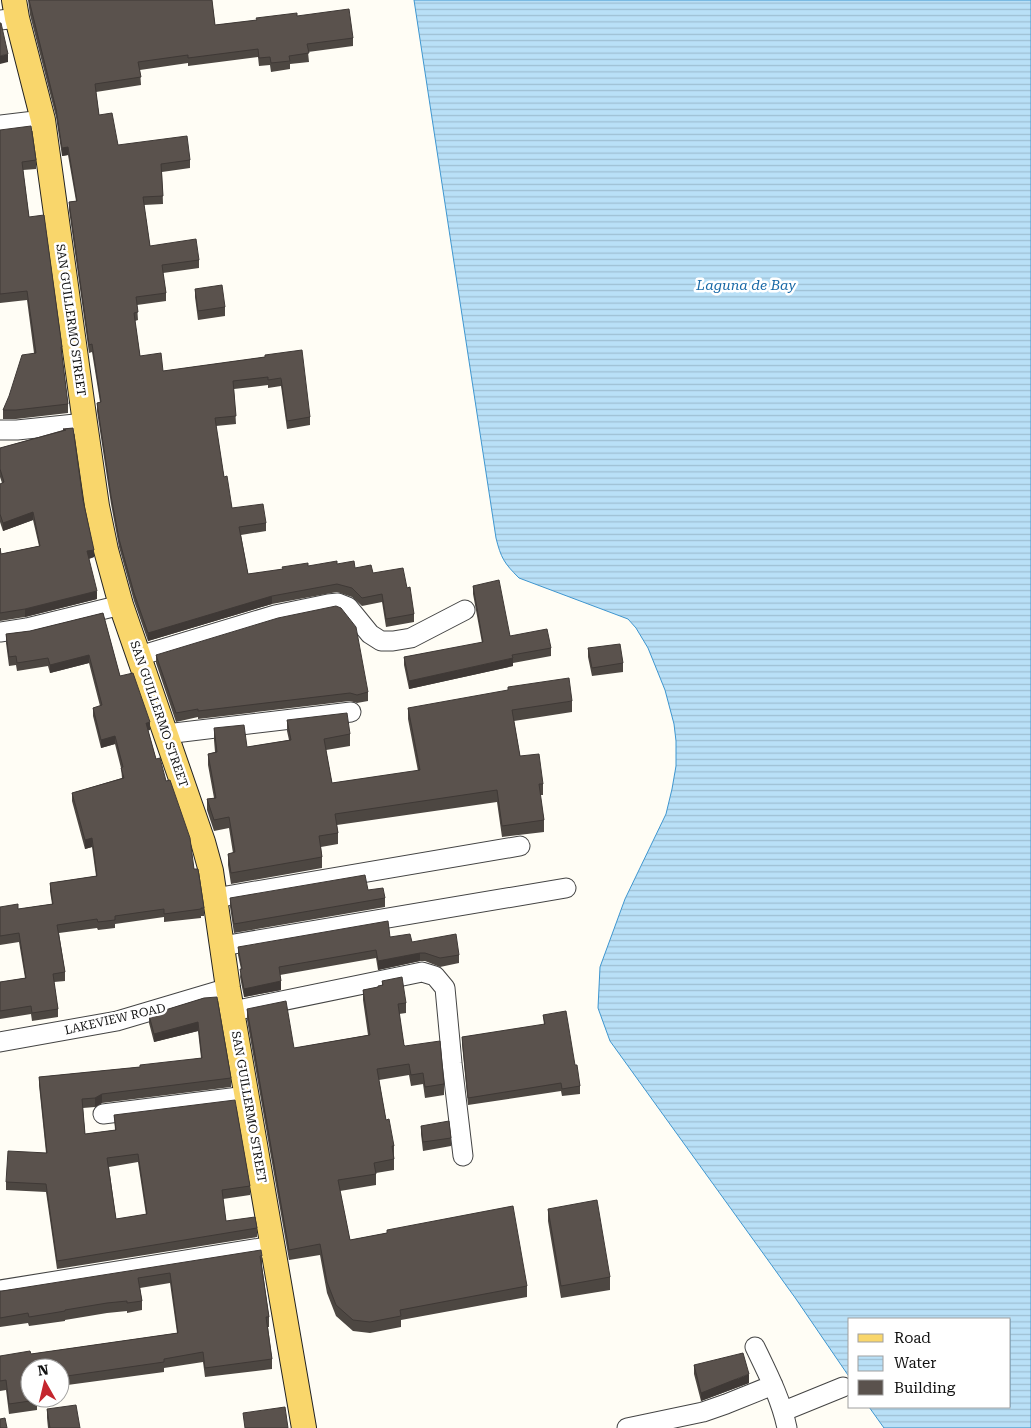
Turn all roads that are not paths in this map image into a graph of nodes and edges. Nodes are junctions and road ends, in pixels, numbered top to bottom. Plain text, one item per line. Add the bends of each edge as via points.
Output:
1 (10, 13) edge
2 (43, 120) junction
3 (0, 126) edge
4 (85, 423) junction
5 (0, 430) edge
6 (121, 605) junction
7 (465, 610) dead end
8 (0, 632) edge
9 (138, 656) junction
10 (351, 712) dead end
11 (166, 734) junction
12 (520, 846) dead end
13 (566, 888) dead end
14 (215, 898) junction
15 (222, 946) junction
16 (228, 988) junction
17 (232, 1011) junction
18 (0, 1042) edge
19 (247, 1096) junction
20 (103, 1114) dead end
21 (463, 1156) dead end
22 (273, 1246) junction
23 (0, 1290) edge
24 (755, 1347) dead end
25 (773, 1385) junction
26 (843, 1388) dead end
27 (785, 1420) edge
28 (304, 1428) edge
29 (627, 1428) edge

1 - 2 main road, SAN GUILLERMO STREET
2 - 3 street
2 - 4 main road, SAN GUILLERMO STREET
4 - 5 street
4 - 6 main road, SAN GUILLERMO STREET via 104,541
6 - 8 street
6 - 9 main road, SAN GUILLERMO STREET
7 - 9 street via 411,638 381,641 370,634 348,607 328,604 275,615
9 - 11 main road, SAN GUILLERMO STREET
10 - 11 street
11 - 14 main road, SAN GUILLERMO STREET via 203,842
12 - 14 street
13 - 15 street
14 - 15 main road, SAN GUILLERMO STREET
15 - 16 main road, SAN GUILLERMO STREET
16 - 17 main road, SAN GUILLERMO STREET
16 - 18 street, LAKEVIEW ROAD via 117,1021
17 - 19 main road, SAN GUILLERMO STREET
17 - 21 street via 422,972 435,976 445,988
19 - 20 street
19 - 22 main road, SAN GUILLERMO STREET
22 - 23 street
22 - 28 main road, SAN GUILLERMO STREET
24 - 25 street
25 - 27 street
25 - 29 street via 703,1412
26 - 27 street

